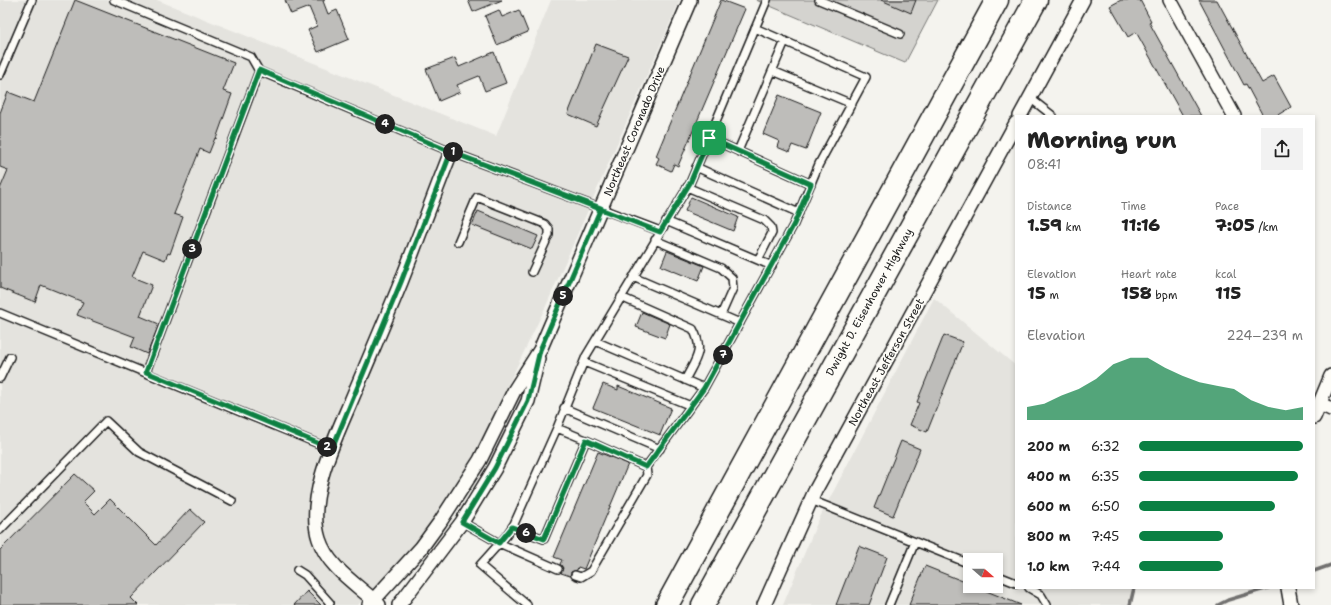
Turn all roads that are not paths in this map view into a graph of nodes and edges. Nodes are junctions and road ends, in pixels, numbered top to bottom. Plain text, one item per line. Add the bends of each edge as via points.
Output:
1 (32, 0) edge
2 (114, 0) edge
3 (690, 0) edge
4 (767, 0) edge
5 (819, 0) edge
6 (998, 0) edge
7 (1036, 0) edge
8 (1083, 0) edge
9 (1170, 0) edge
10 (755, 28) junction
11 (900, 34) dead end
12 (785, 41) junction
13 (259, 70) junction
14 (773, 71) junction
15 (0, 75) edge
16 (1030, 98) junction
17 (852, 104) junction
18 (1021, 115) edge
19 (1052, 115) edge
20 (1233, 115) edge
21 (1015, 125) edge
22 (709, 138) junction
23 (738, 151) junction
24 (451, 152) junction
25 (696, 168) junction
26 (811, 184) junction
27 (687, 187) junction
28 (601, 208) junction
29 (799, 213) junction
30 (666, 221) junction
31 (660, 232) junction
32 (655, 240) junction
33 (458, 242) dead end
34 (758, 260) junction
35 (772, 266) junction
36 (532, 272) dead end
37 (633, 277) junction
38 (621, 297) junction
39 (0, 313) edge
40 (721, 315) junction
41 (740, 323) junction
42 (595, 341) junction
43 (540, 350) junction
44 (10, 357) dead end
45 (584, 362) junction
46 (146, 372) junction
47 (1331, 376) edge
48 (0, 378) edge
49 (685, 380) junction
50 (704, 388) junction
51 (691, 406) junction
52 (1325, 407) edge
53 (564, 408) junction
54 (1315, 416) edge
55 (557, 428) junction
56 (586, 440) junction
57 (332, 449) junction
58 (660, 449) junction
59 (646, 467) junction
60 (811, 500) junction
61 (232, 501) dead end
62 (462, 522) junction
63 (512, 527) junction
64 (0, 530) edge
65 (915, 542) junction
66 (499, 543) junction
67 (963, 561) edge
68 (558, 569) dead end
69 (297, 570) dead end
70 (575, 575) dead end
71 (1003, 578) edge
72 (1015, 583) edge
73 (1031, 589) edge
74 (1288, 589) edge
75 (374, 603) edge
76 (1291, 604) edge
77 (329, 605) edge
78 (399, 605) edge
79 (527, 605) edge
80 (667, 605) edge
81 (703, 605) edge
82 (764, 605) edge
83 (889, 605) edge
84 (1047, 605) edge

1 - 15 lane
2 - 13 lane via 251,57
3 - 28 street, Northeast Coronado Drive
4 - 10 lane
5 - 11 lane
6 - 80 highway
7 - 81 highway, Dwight D. Eisenhower Highway
8 - 16 street
9 - 20 street
10 - 12 lane
10 - 22 lane
12 - 14 lane
12 - 17 lane via 866,78
13 - 24 lane
13 - 46 lane
14 - 17 lane
14 - 23 lane
16 - 18 street
16 - 19 lane
17 - 26 lane via 819,164
21 - 60 street, Northeast Jefferson Street
22 - 23 lane
22 - 25 lane
23 - 26 lane
24 - 28 lane
24 - 57 street
25 - 27 lane
25 - 29 lane
26 - 29 lane
27 - 30 lane
27 - 34 lane via 764,220 772,233
28 - 31 lane
28 - 43 street, Northeast Coronado Drive
29 - 35 lane
30 - 31 lane
30 - 34 lane
31 - 32 lane
32 - 37 lane
32 - 40 lane via 721,268 732,278 733,288
33 - 36 lane via 477,197 518,213 545,224 549,229
34 - 35 lane
35 - 41 lane
37 - 38 lane
37 - 40 lane
38 - 42 lane
38 - 49 lane via 693,329 699,340 700,350
39 - 46 lane
40 - 41 lane
41 - 50 lane
42 - 45 lane
42 - 49 lane
43 - 62 street, Northeast Coronado Drive via 525,408 495,468
43 - 75 street, Northeast Coronado Drive via 514,391 480,460 440,522
44 - 48 lane
45 - 51 lane
45 - 53 lane
46 - 57 lane
47 - 52 street
49 - 50 lane
50 - 51 lane
51 - 58 lane
52 - 54 street
53 - 55 lane
53 - 58 lane
55 - 56 lane
55 - 63 lane
56 - 59 lane
56 - 63 lane via 544,539
57 - 75 street via 316,508 315,524 319,539 336,567
58 - 59 lane
59 - 70 lane via 647,475 591,572 581,577
60 - 65 lane
60 - 82 street, Northeast Jefferson Street
61 - 64 lane via 139,452 106,422
62 - 66 lane
62 - 78 street, Northeast Coronado Drive
63 - 66 lane
65 - 67 lane
65 - 83 lane
66 - 68 lane
66 - 79 lane via 480,565
69 - 77 lane via 305,575 330,603
71 - 72 lane
73 - 84 lane via 1041,595
74 - 76 street

